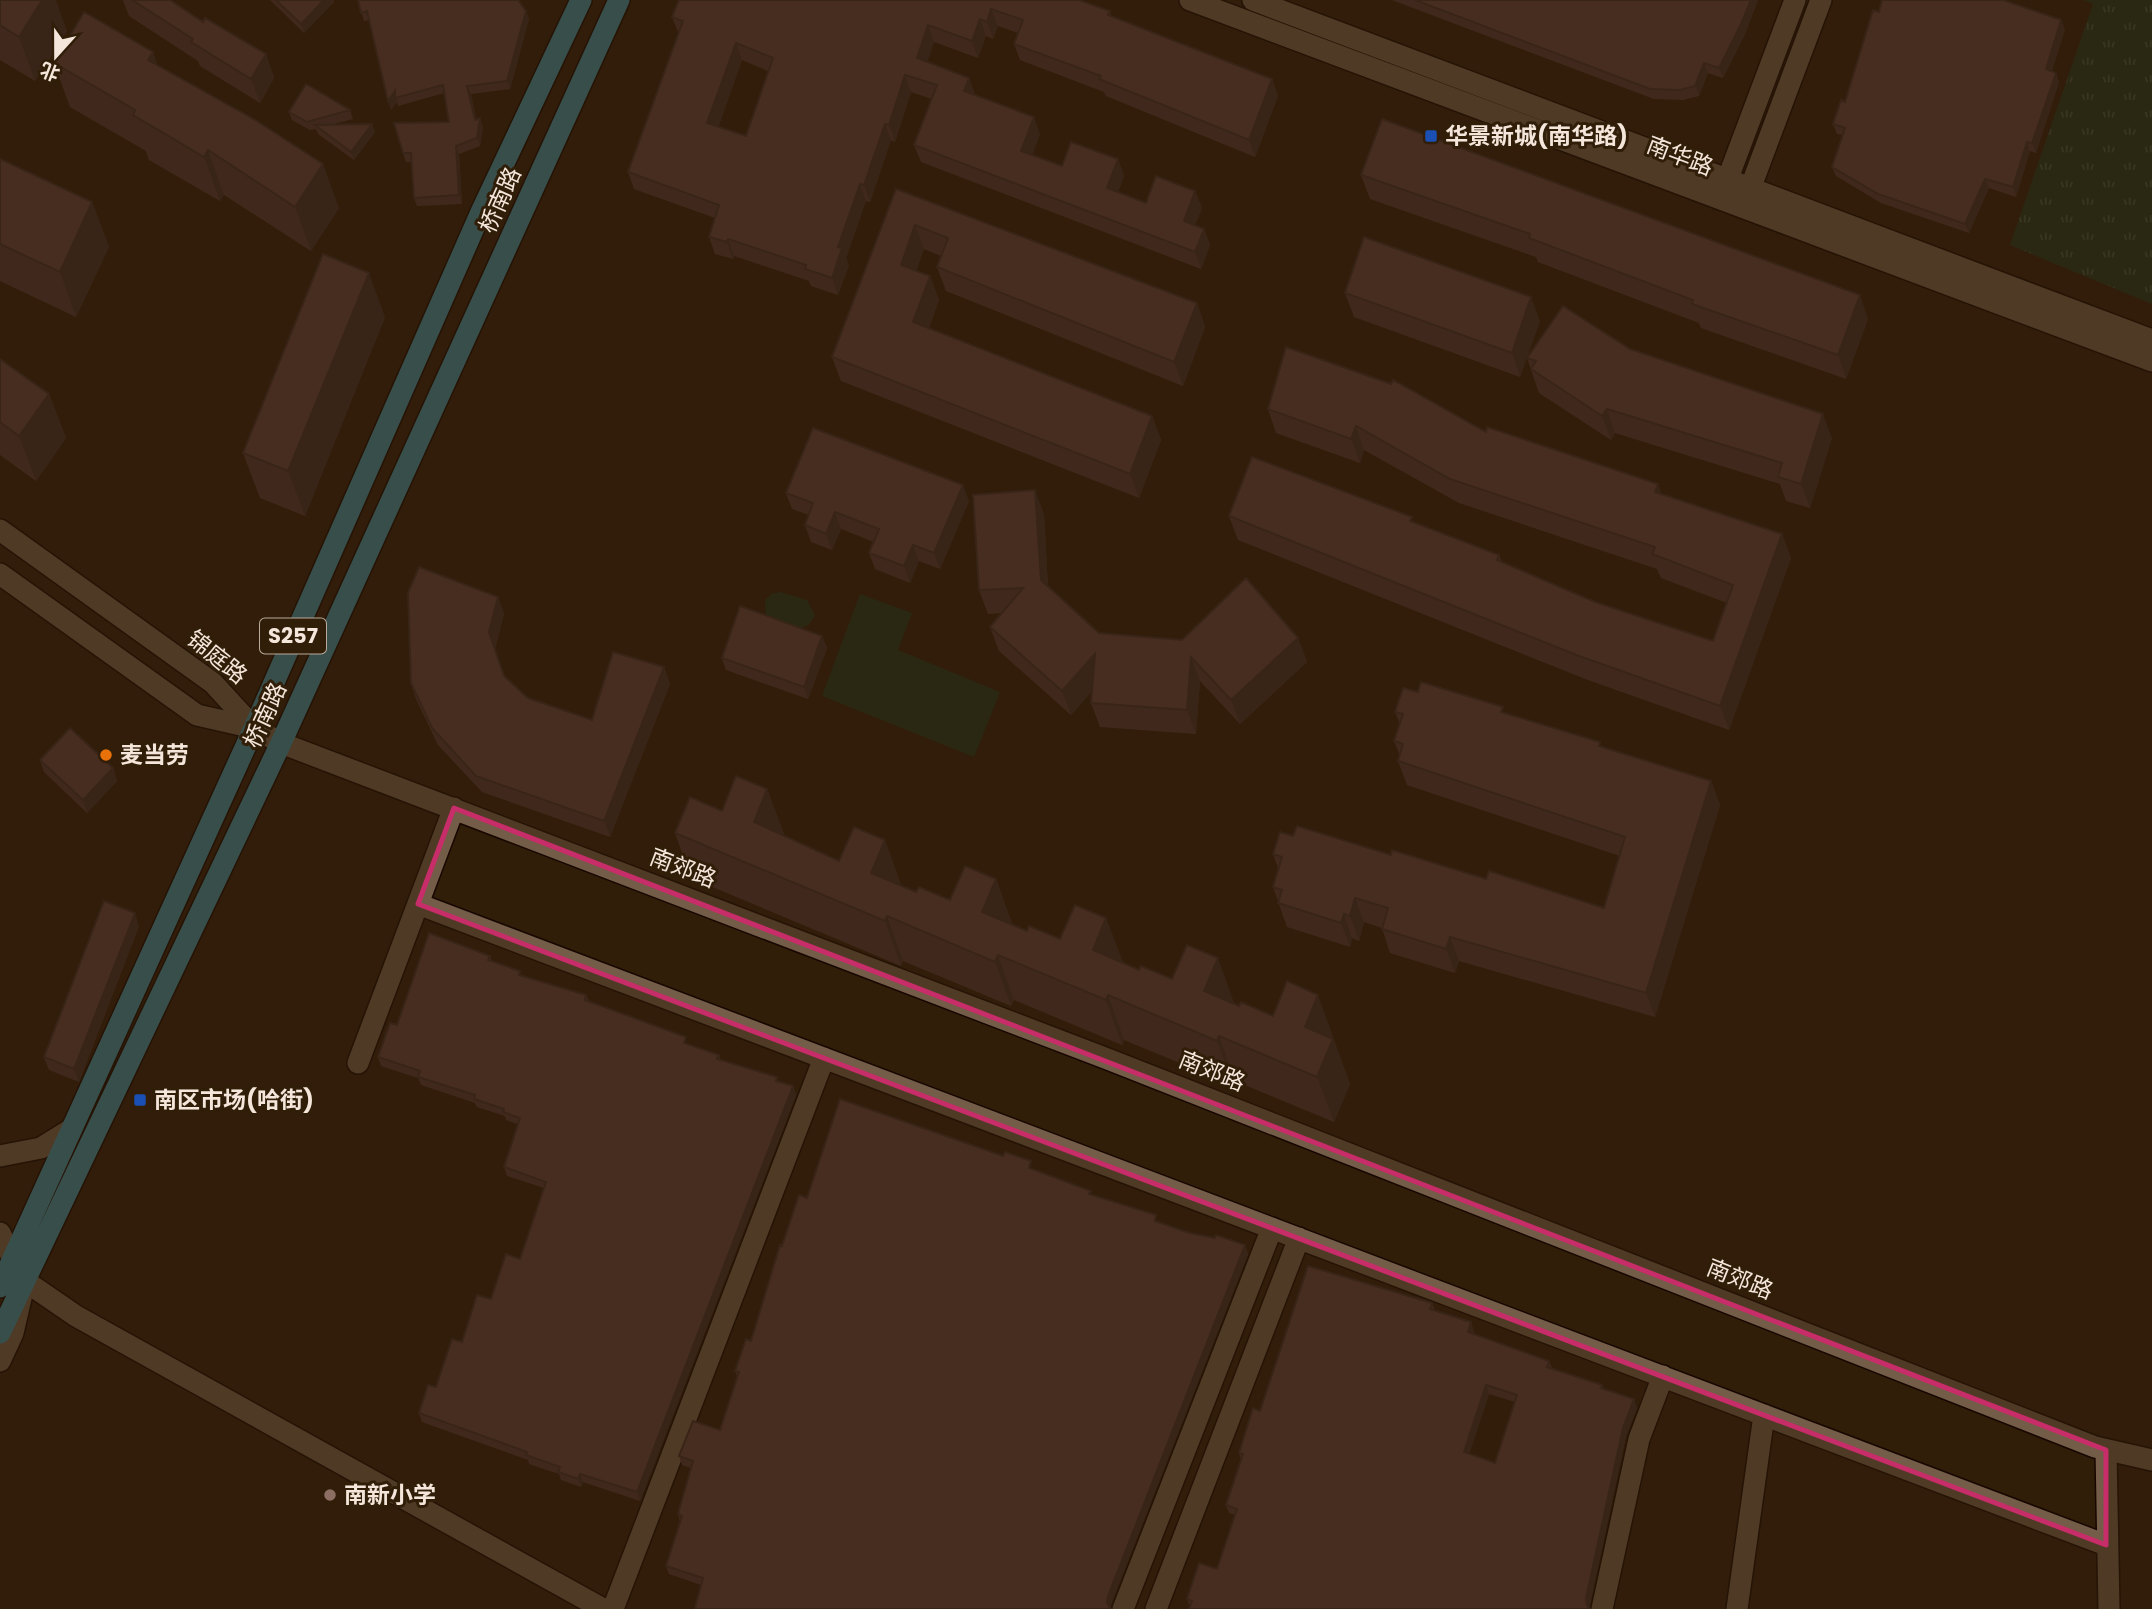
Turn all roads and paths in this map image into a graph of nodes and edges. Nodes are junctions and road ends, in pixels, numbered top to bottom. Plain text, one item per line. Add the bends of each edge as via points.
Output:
1 (581, 0) edge
2 (619, 0) edge
3 (1190, 0) edge
4 (1253, 0) edge
5 (1795, 0) edge
6 (1821, 0) edge
7 (1724, 189) junction
8 (1747, 197) junction
9 (2152, 340) edge
10 (2152, 361) edge
11 (0, 530) edge
12 (0, 574) edge
13 (254, 729) junction
14 (281, 744) junction
15 (454, 808) junction
16 (418, 904) junction
17 (824, 1058) junction
18 (358, 1063) dead end
19 (70, 1130) junction
20 (0, 1156) edge
21 (1272, 1228) junction
22 (0, 1233) edge
23 (1299, 1238) junction
24 (9, 1275) edge
25 (0, 1333) edge
26 (0, 1361) edge
27 (1663, 1376) junction
28 (1764, 1415) junction
29 (2106, 1450) junction
30 (2152, 1460) edge
31 (2106, 1545) junction
32 (603, 1609) edge
33 (613, 1609) edge
34 (1123, 1609) edge
35 (1156, 1609) edge
36 (1602, 1609) edge
37 (1737, 1609) edge
38 (2109, 1609) edge

1 - 13 main road, 桥南路 / S257 via 475,225
2 - 14 main road, 桥南路 / S257
3 - 7 street, 南华路
4 - 7 street, 南华路
5 - 7 street
6 - 8 street
7 - 8 street, 南华路
8 - 9 street, 南华路
8 - 10 street, 南华路
11 - 13 street, 锦庭路 via 213,683
12 - 13 street via 197,715
13 - 14 street, 南郊路
13 - 19 main road, 桥南路 / S257
14 - 15 street, 南郊路
14 - 24 main road, 桥南路 / S257
15 - 16 street
15 - 29 street, 南郊路
16 - 17 street
16 - 18 street
17 - 21 street
17 - 33 street
19 - 20 street via 41,1148
19 - 24 main road, 桥南路 / S257
21 - 23 street
21 - 34 street
22 - 24 street
23 - 27 street
23 - 35 street
24 - 25 main road, 桥南路 / S257
24 - 26 street via 13,1333
24 - 32 street
27 - 28 street
27 - 36 street via 1639,1439
28 - 31 street
28 - 37 street
29 - 30 street, 南郊路
29 - 31 street
31 - 38 street

